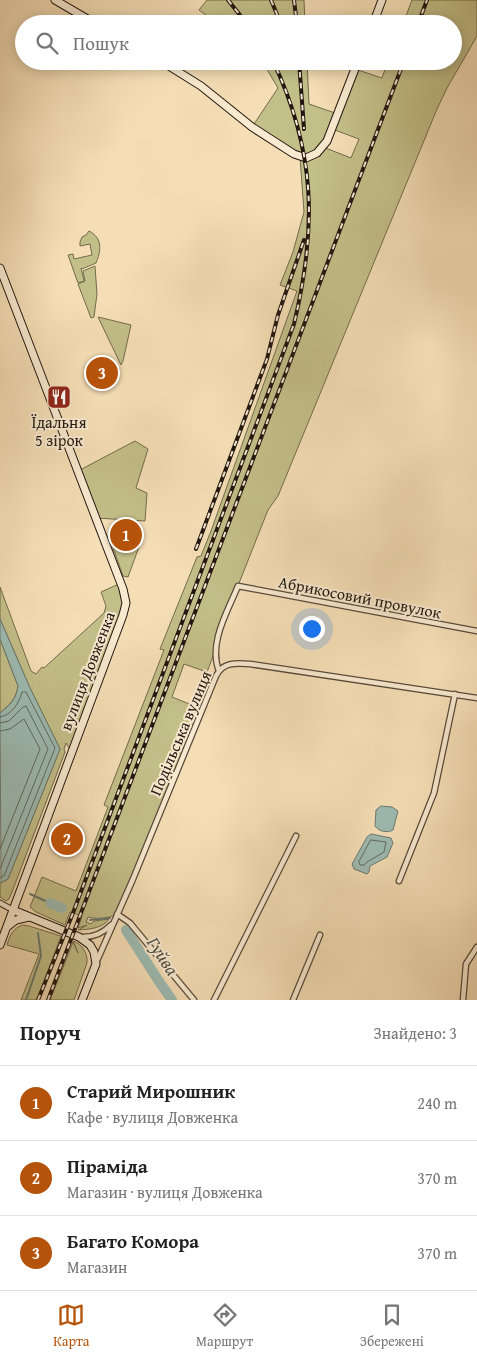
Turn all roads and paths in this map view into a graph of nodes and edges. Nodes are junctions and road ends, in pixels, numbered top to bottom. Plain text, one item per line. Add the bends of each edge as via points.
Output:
1 (54, 0) edge
2 (382, 0) edge
3 (80, 15) edge
4 (376, 15) edge
5 (175, 70) edge
6 (355, 70) edge
7 (0, 268) edge
8 (477, 631) edge
9 (219, 671) junction
10 (455, 694) junction
11 (477, 698) edge
12 (296, 836) dead end
13 (399, 881) dead end
14 (17, 898) junction
15 (0, 903) edge
16 (13, 910) junction
17 (118, 914) junction
18 (32, 918) junction
19 (115, 920) junction
20 (6, 929) junction
21 (320, 935) dead end
22 (79, 937) junction
23 (0, 945) edge
24 (477, 947) edge
25 (96, 964) junction
26 (82, 1000) edge
27 (194, 1000) edge
28 (214, 1000) edge
29 (293, 1000) edge
30 (463, 1000) edge

1 - 3 main road
2 - 4 main road
5 - 6 main road via 201,86 252,128 306,158 317,153 327,141
7 - 14 main road, вулиця Довженка via 126,603
8 - 9 street, Абрикосовий провулок via 238,586 218,638 215,657
9 - 10 street, Подільська вулиця via 227,664 238,663
9 - 17 street, Подільська вулиця
10 - 11 street, Подільська вулиця
10 - 13 street via 434,793
12 - 28 street
14 - 16 main road, вулиця Довженка
14 - 18 main road
15 - 16 street
16 - 18 main road
16 - 20 main road, вулиця Довженка
17 - 19 street, Подільська вулиця
17 - 27 street via 130,923
18 - 20 main road via 16,920
18 - 22 main road
19 - 22 street via 100,934
19 - 25 street, Подільська вулиця
20 - 23 main road, вулиця Довженка
21 - 29 street
22 - 25 main road via 92,948
24 - 30 street via 466,964
25 - 26 main road

